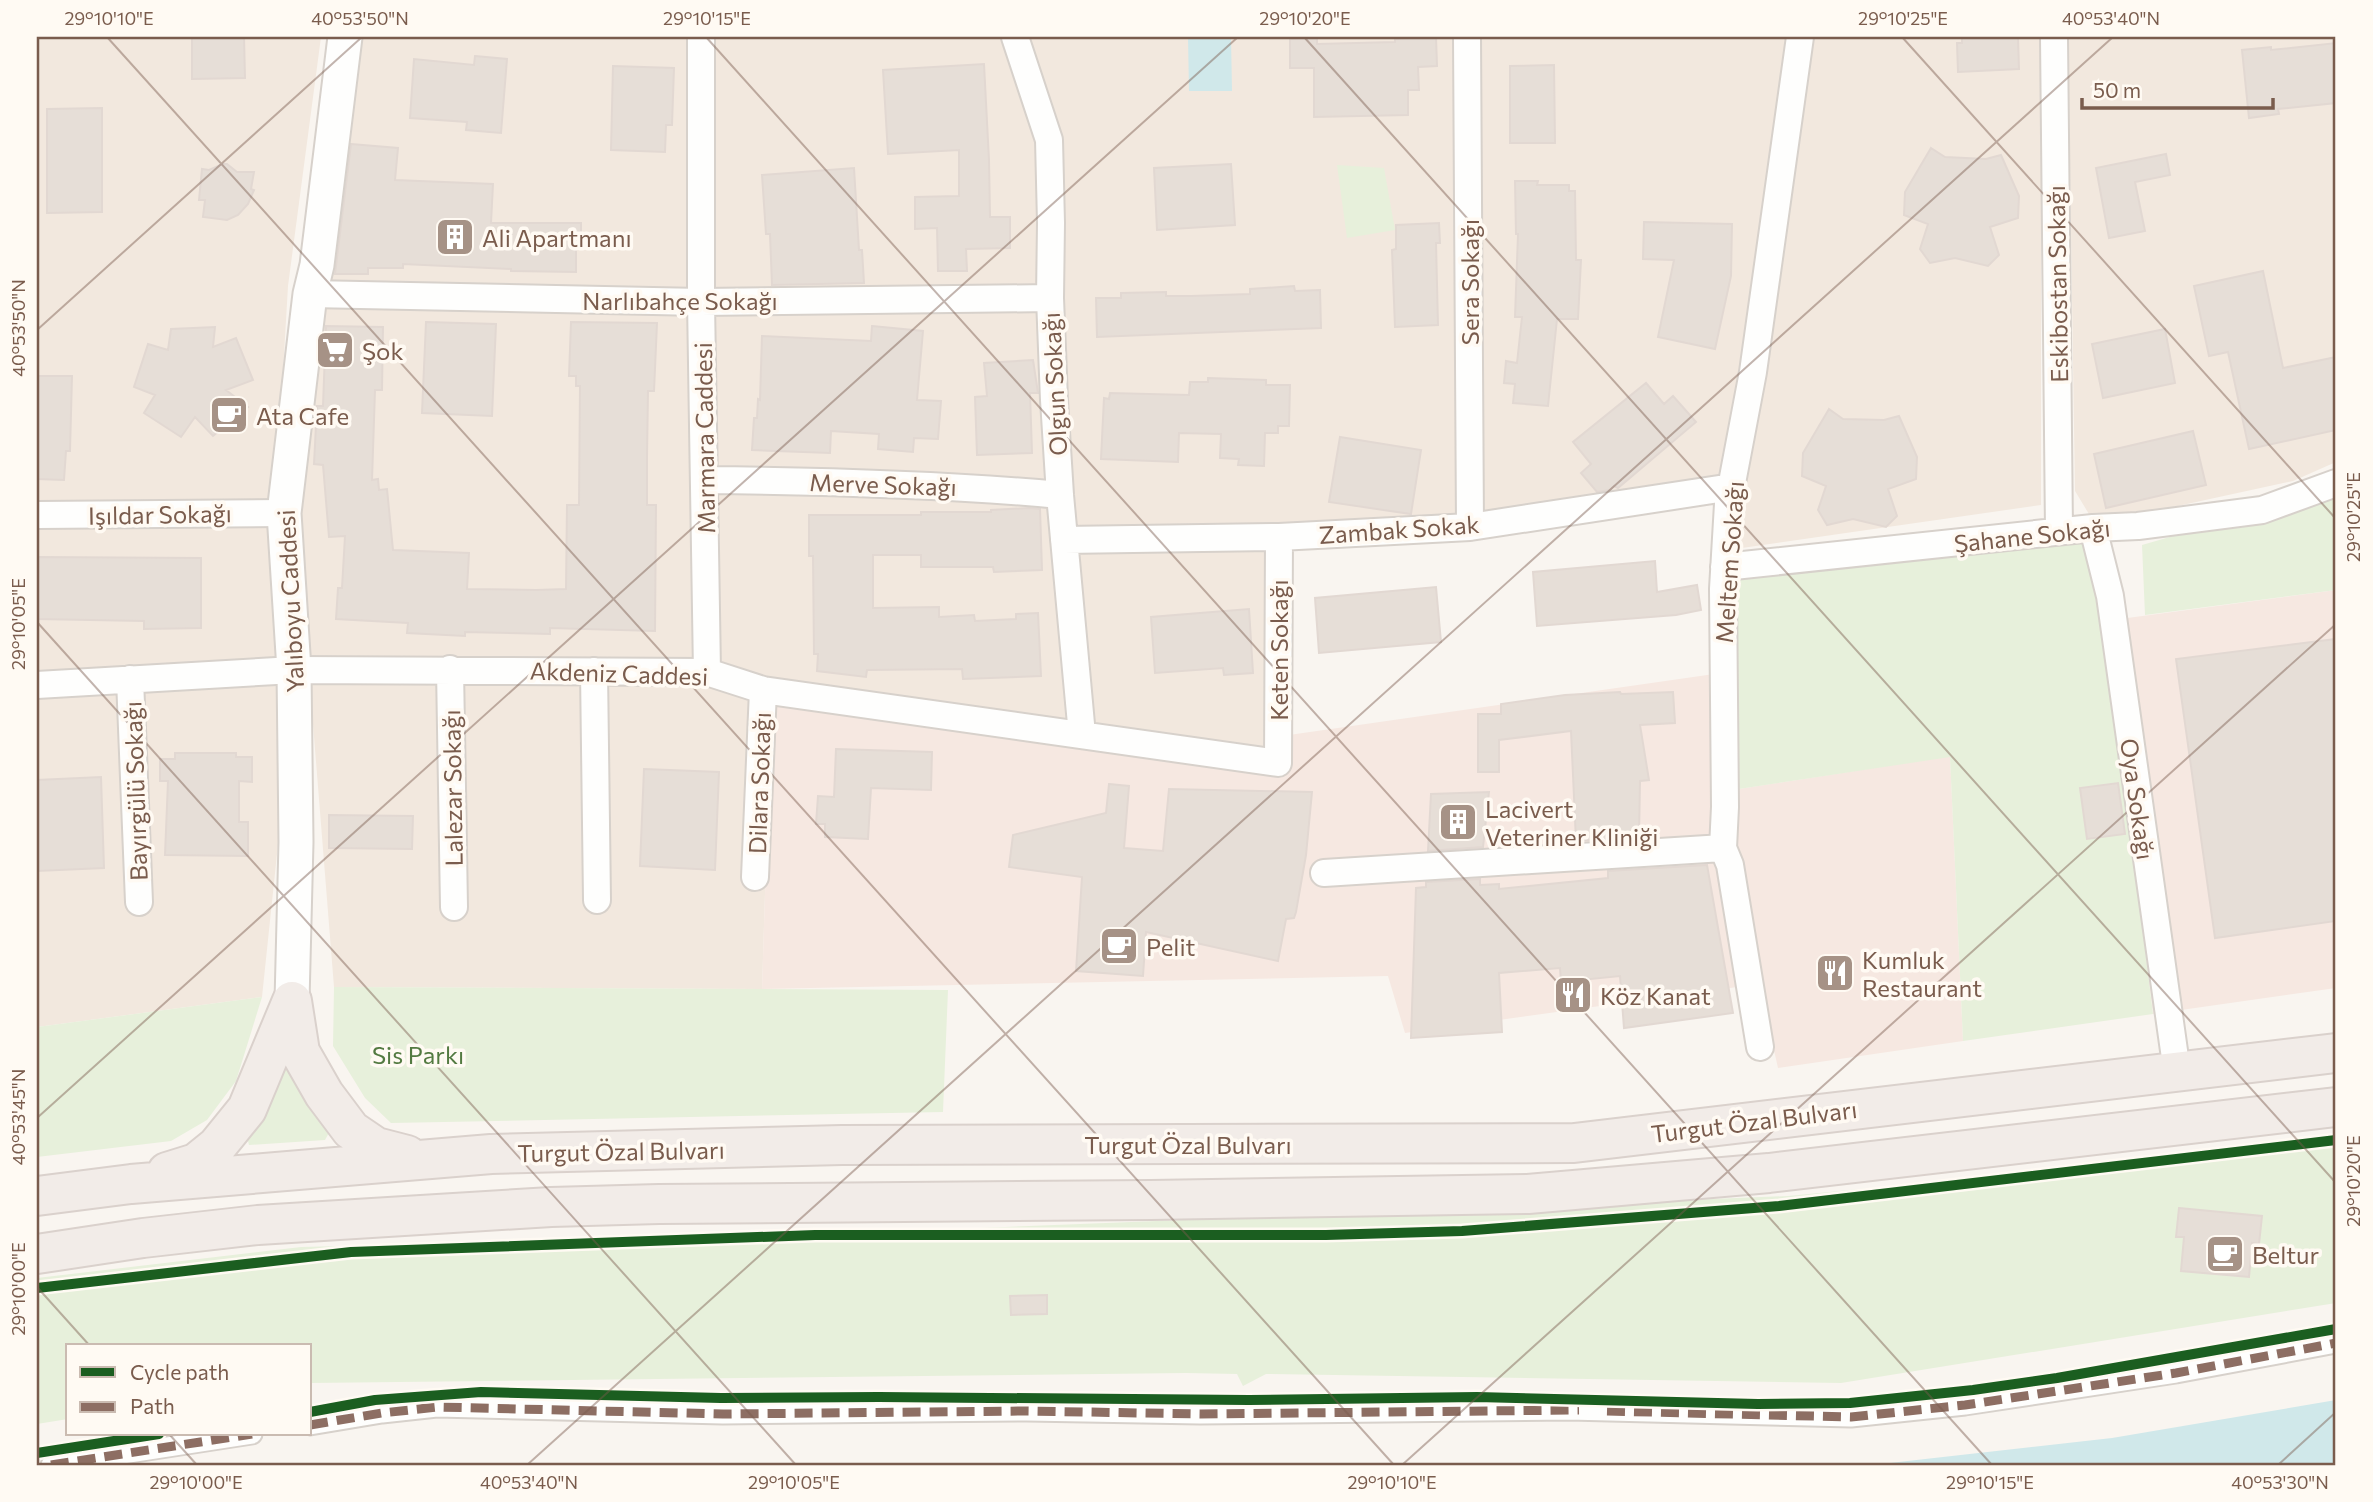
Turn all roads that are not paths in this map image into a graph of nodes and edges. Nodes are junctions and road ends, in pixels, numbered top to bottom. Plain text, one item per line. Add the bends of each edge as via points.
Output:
1 (345, 37) edge
2 (701, 37) edge
3 (1015, 37) edge
4 (1467, 37) edge
5 (1800, 37) edge
6 (2054, 37) edge
7 (310, 294) junction
8 (1050, 298) junction
9 (701, 302) junction
10 (705, 480) junction
11 (2336, 483) edge
12 (1732, 487) junction
13 (1060, 495) junction
14 (284, 513) junction
15 (37, 515) edge
16 (1471, 527) junction
17 (2093, 528) junction
18 (2059, 531) junction
19 (1279, 537) junction
20 (1064, 540) junction
21 (1724, 567) junction
22 (294, 670) junction
23 (450, 670) junction
24 (594, 671) junction
25 (707, 672) junction
26 (130, 679) junction
27 (37, 685) edge
28 (763, 690) junction
29 (1082, 735) junction
30 (1278, 763) joint
31 (1723, 849) junction
32 (1324, 873) dead end
33 (755, 877) dead end
34 (597, 900) dead end
35 (139, 902) dead end
36 (454, 907) dead end
37 (292, 1001) junction
38 (1760, 1047) dead end
39 (2336, 1053) edge
40 (2178, 1072) junction
41 (2336, 1107) edge
42 (420, 1158) junction
43 (131, 1184) junction
44 (41, 1194) edge
45 (37, 1254) edge
46 (2336, 1343) edge
47 (312, 1425) edge
48 (239, 1436) edge
49 (51, 1465) edge

1 - 7 street, Yalıboyu Caddesi
2 - 9 street, Marmara Caddesi
3 - 8 street, Olgun Sokağı via 1049,140
4 - 16 street, Sera Sokağı
5 - 12 street, Meltem Sokağı via 1762,317
6 - 18 street, Eskibostan Sokağı
7 - 9 street, Narlıbahçe Sokağı
7 - 14 street, Yalıboyu Caddesi
8 - 9 street, Narlıbahçe Sokağı
8 - 13 street, Olgun Sokağı
9 - 10 street, Marmara Caddesi
10 - 13 street, Merve Sokağı via 865,482
10 - 25 street, Marmara Caddesi
11 - 17 street, Şahane Sokağı via 2262,510
12 - 16 street, Zambak Sokak
12 - 21 street, Meltem Sokağı
13 - 20 street, Olgun Sokağı
14 - 15 street, Işıldar Sokağı
14 - 22 street, Yalıboyu Caddesi
16 - 19 street, Zambak Sokak
17 - 18 street, Şahane Sokağı
17 - 40 street, Oya Sokağı via 2110,596
18 - 21 street, Şahane Sokağı
19 - 20 street, Zambak Sokak
19 - 30 street, Keten Sokağı
20 - 29 street, Olgun Sokağı
21 - 31 street, Meltem Sokağı
22 - 23 street, Akdeniz Caddesi
22 - 26 street, Akdeniz Caddesi
22 - 37 street, Yalıboyu Caddesi
23 - 24 street, Akdeniz Caddesi
23 - 36 street, Lalezar Sokağı
24 - 25 street, Akdeniz Caddesi
24 - 34 street
25 - 28 street, Akdeniz Caddesi
26 - 27 street, Akdeniz Caddesi
26 - 35 street, Bayırgülü Sokağı
28 - 29 street, Akdeniz Caddesi
28 - 33 street, Dilara Sokağı
29 - 30 street, Akdeniz Caddesi
31 - 32 street
31 - 38 street, Meltem Sokağı via 1730,865
37 - 42 highway via 300,1052 352,1130 376,1147
37 - 43 highway via 247,1110 217,1146 196,1163
39 - 40 highway, Turgut Özal Bulvarı
40 - 42 highway, Turgut Özal Bulvarı via 1574,1143 842,1145
41 - 45 highway, Turgut Özal Bulvarı via 1769,1173 1528,1194 551,1207 258,1225
42 - 43 highway, Turgut Özal Bulvarı
43 - 44 highway, Turgut Özal Bulvarı
46 - 47 street via 2032,1395 1851,1417 1569,1410 723,1414 437,1406
48 - 49 street

